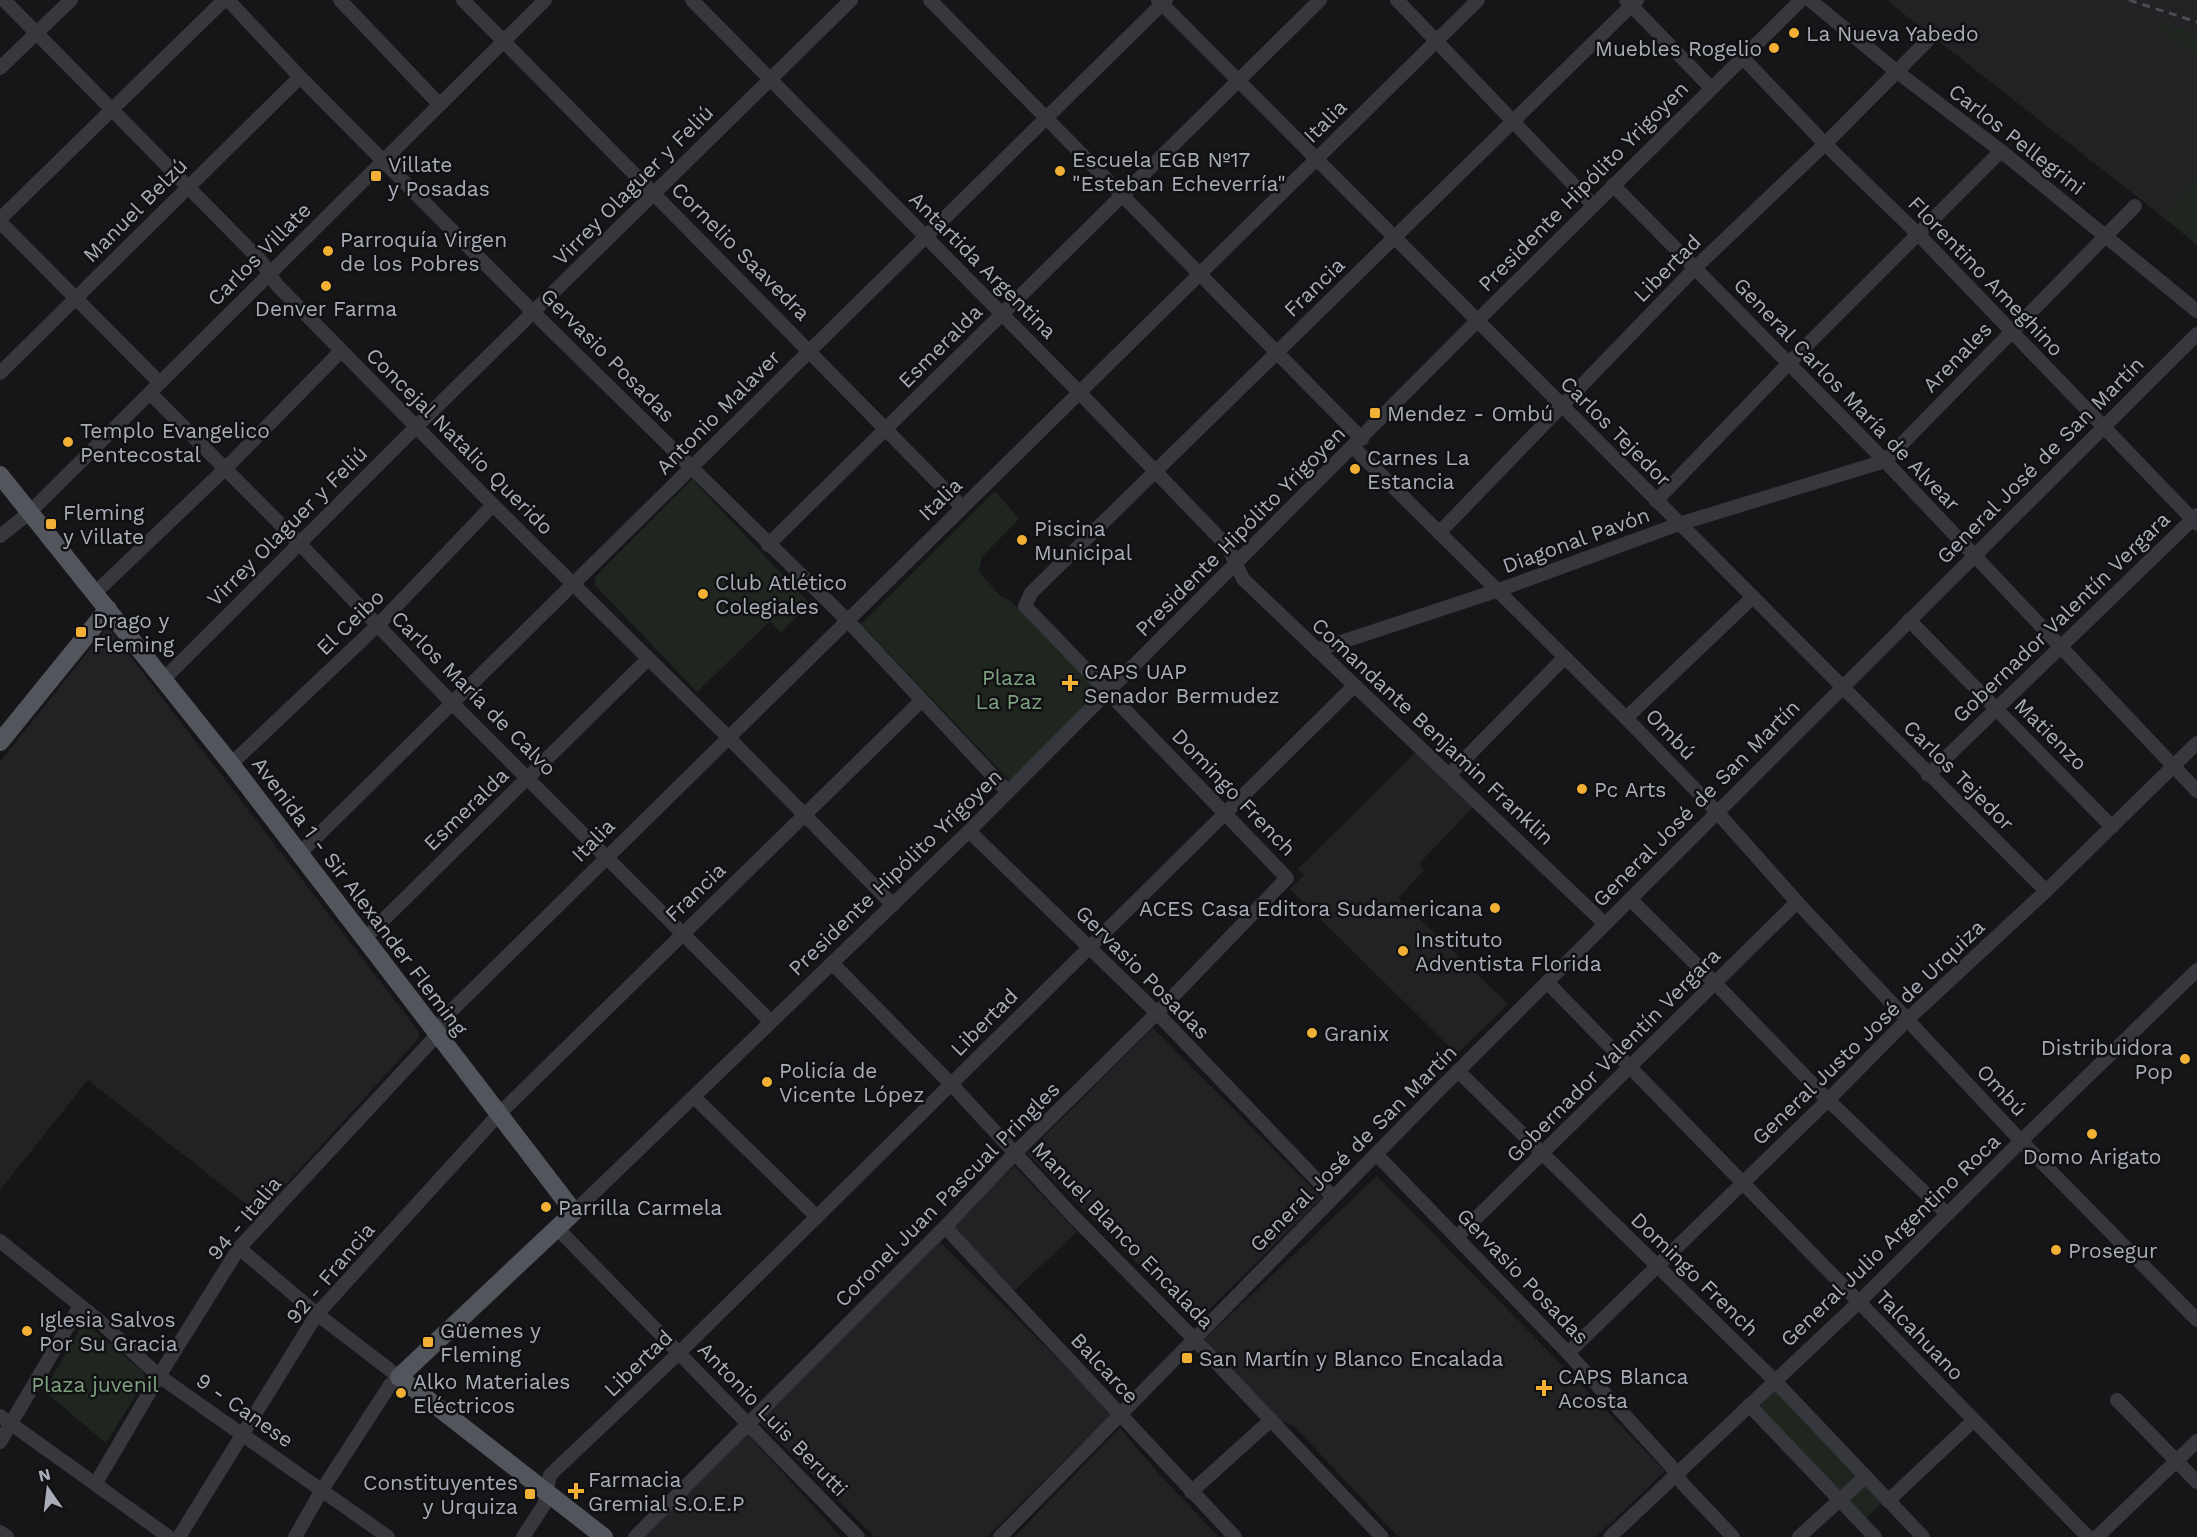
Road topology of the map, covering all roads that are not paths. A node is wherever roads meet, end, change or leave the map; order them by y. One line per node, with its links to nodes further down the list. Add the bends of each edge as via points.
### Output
1 (4, 0): 17 (street, Concejal Natalio Querido)
2 (71, 0): 17 (street)
3 (226, 0): 24 (street, Gervasio Posadas); 29 (street)
4 (340, 0): 28 (street)
5 (463, 0): 20 (street, Cornelio Saavedra)
6 (545, 0): 20 (street, Carlos Villate)
7 (692, 0): 25 (street, Antartida Argentina)
8 (851, 0): 25 (street, Virrey Olaguer y Feliú)
9 (930, 0): 30 (street, Ombú)
10 (1320, 0): 26 (street, Esmeralda)
11 (1396, 0): 19 (street)
12 (1478, 0): 19 (street, Italia)
13 (1801, 0): 21 (street, Presidente Hipólito Yrigoyen)
14 (1810, 0): 23 (street, Carlos Pellegrini)
15 (1162, 1): 26 (street, Carlos Tejedor); 30 (street, Antonio Malaver)
16 (1631, 2): 27 (street); 31 (street, Francia)
17 (37, 33): 22 (street); 29 (street, Concejal Natalio Querido)
18 (1930, 38): 23 (street, Libertad)
19 (1436, 41): 31 (street); 34 (street, Italia)
20 (503, 42): 28 (street, Carlos Villate); 38 (street, Cornelio Saavedra)
21 (1743, 58): 27 (street, Presidente Hipólito Yrigoyen); 32 (street, Florentino Ameghino)
22 (0, 68)
23 (1896, 71): 32 (street, Libertad); 33 (street, Carlos Pellegrini)
24 (300, 77): 35 (street, Gervasio Posadas); 37 (street, Manuel Belzú)
25 (770, 79): 38 (street, Virrey Olaguer y Feliú); 45 (street, Antartida Argentina)
26 (1239, 81): 34 (street, Carlos Tejedor); 39 (street, Esmeralda)
27 (1710, 88): 36 (street, Presidente Hipólito Yrigoyen)
28 (439, 104): 35 (street, Carlos Villate)
29 (113, 108): 37 (street, Concejal Natalio Querido); 42 (street)
30 (1045, 119): 39 (street, Ombú); 45 (street, Antonio Malaver)
31 (1513, 121): 40 (street); 46 (street, Francia)
32 (1825, 144): 43 (street, Florentino Ameghino); 47 (street, Libertad)
33 (2001, 151): 43 (street); 44 (street, Carlos Pellegrini)
34 (1316, 159): 46 (street, Carlos Tejedor); 48 (street, Italia)
35 (383, 160): 49 (street, Carlos Villate); 52 (street, Gervasio Posadas)
36 (1613, 185): 40 (street, Presidente Hipólito Yrigoyen); 47 (street, General Carlos María de Alvear)
37 (189, 187): 49 (street, Concejal Natalio Querido); 50 (street, Manuel Belzú)
38 (655, 194): 52 (street, Virrey Olaguer y Feliú); 58 (street, Cornelio Saavedra)
39 (1122, 196): 48 (street, Ombú); 53 (street, Esmeralda)
40 (1593, 205): 54 (street, Presidente Hipólito Yrigoyen)
41 (2135, 206): 44 (street, Arenales)
42 (0, 221): 50 (street, Carlos María de Calvo)
43 (1919, 235): 55 (street, Florentino Ameghino); 60 (street)
44 (2106, 236): 51 (street, Carlos Pellegrini); 55 (street, Arenales)
45 (926, 237): 53 (street, Antartida Argentina); 58 (street, Antonio Malaver)
46 (1395, 238): 54 (street, Carlos Tejedor); 59 (street, Francia)
47 (1695, 268): 60 (street, General Carlos María de Alvear); 64 (street, Libertad)
48 (1199, 273): 59 (street, Ombú); 63 (street, Italia)
49 (269, 274): 57 (street, Concejal Natalio Querido); 62 (street, Carlos Villate)
50 (75, 299): 61 (street, Manuel Belzú); 62 (street, Carlos María de Calvo)
51 (2197, 311)
52 (534, 313): 65 (street, Virrey Olaguer y Feliú); 71 (street, Gervasio Posadas)
53 (1002, 314): 63 (street, Antartida Argentina); 67 (street, Esmeralda)
54 (1478, 320): 64 (street, Carlos Tejedor); 68 (street, Presidente Hipólito Yrigoyen)
55 (2012, 331): 66 (street, Florentino Ameghino); 69 (street, Arenales)
56 (2197, 334): 66 (street, General José de San Martín)
57 (341, 351): 65 (street, Concejal Natalio Querido); 70 (street)
58 (810, 351): 67 (street, Cornelio Saavedra); 71 (street, Antonio Malaver)
59 (1278, 352): 68 (street, Ombú); 72 (street, Francia)
60 (1789, 363): 69 (street, General Carlos María de Alvear); 74 (street)
61 (0, 373)
62 (155, 388): 70 (street, Carlos María de Calvo); 77 (street, Carlos Villate)
63 (1078, 392): 72 (street, Antartida Argentina); 76 (street, Italia)
64 (1561, 405): 74 (street, Carlos Tejedor); 80 (street, Libertad)
65 (416, 427): 75 (street, Concejal Natalio Querido); 82 (street, Virrey Olaguer y Feliú)
66 (2103, 427): 78 (street, Florentino Ameghino); 84 (street, General José de San Martín)
67 (886, 429): 76 (street, Cornelio Saavedra); 83 (street, Esmeralda)
68 (1357, 443): 80 (street, Ombú); 85 (street, Presidente Hipólito Yrigoyen)
69 (1885, 461): 79 (street, Diagonal Pavón); 84 (street, General Carlos María de Alvear)
70 (226, 468): 82 (street, Carlos María de Calvo); 88 (street)
71 (692, 468): 83 (street, Gervasio Posadas); 86 (street, Antonio Malaver)
72 (1156, 472): 85 (street, Antartida Argentina, via 1228,547); 90 (street, Francia, via 1031,593)
73 (0, 475): 77 (main road, Avenida 1 - Sir Alexander Fleming)
74 (1656, 501): 79 (street, Carlos Tejedor)
75 (493, 505): 86 (street, Concejal Natalio Querido); 94 (street, El Ceibo)
76 (962, 507): 92 (street, Italia)
77 (29, 513): 81 (street, Carlos Villate); 88 (main road, Avenida 1 - Sir Alexander Fleming)
78 (2195, 520): 95 (street, Gobernador Valentín Vergara)
79 (1679, 524): 87 (street, Diagonal Pavón); 89 (street, Carlos Tejedor)
80 (1439, 533): 87 (street, Ombú)
81 (0, 536)
82 (299, 543): 94 (street, Carlos María de Calvo); 99 (street, Virrey Olaguer y Feliú)
83 (768, 545): 92 (street, Gervasio Posadas)
84 (1975, 555): 93 (street, General José de San Martín); 95 (street, General Carlos María de Alvear)
85 (1236, 565): 96 (street, Comandante Benjamin Franklin, via 1243,579); 102 (street, Presidente Hipólito Yrigoyen)
86 (573, 584): 98 (street, Concejal Natalio Querido); 104 (street, Antonio Malaver)
87 (1498, 590): 96 (street, Diagonal Pavón); 97 (street, Ombú)
88 (95, 593): 91 (main road, Avenida 1 - Sir Alexander Fleming)
89 (1753, 597): 101 (street, Carlos Tejedor); 106 (street)
90 (1024, 606): 102 (street, Domingo French)
91 (108, 609): 99 (main road, Avenida 1 - Sir Alexander Fleming); 108 (main road)
92 (847, 620): 103 (street, Gervasio Posadas); 107 (street, Italia)
93 (1909, 620): 101 (street, General José de San Martín); 105 (street, Matienzo)
94 (378, 626): 104 (street, Carlos María de Calvo); 110 (street, El Ceibo)
95 (2062, 646): 105 (street, Gobernador Valentín Vergara); 111 (street, General Carlos María de Alvear)
96 (1317, 650): 100 (street, Comandante Benjamin Franklin)
97 (1565, 657): 106 (street, Ombú); 112 (street)
98 (648, 659): 107 (street, Concejal Natalio Querido); 114 (street, Esmeralda)
99 (164, 679): 110 (main road, Avenida 1 - Sir Alexander Fleming)
100 (1354, 686): 112 (street, Comandante Benjamin Franklin); 117 (street, Libertad)
101 (1842, 687): 113 (street, Carlos Tejedor); 118 (street, General José de San Martín)
102 (1107, 692): 116 (street, Presidente Hipólito Yrigoyen); 117 (street, Domingo French)
103 (921, 701): 116 (street, Gervasio Posadas); 119 (street, Francia)
104 (451, 702): 114 (street, Carlos María de Calvo); 122 (street, Antonio Malaver)
105 (1996, 709): 113 (street, Gobernador Valentín Vergara); 120 (street, Matienzo)
106 (1626, 718): 118 (street, Ombú)
107 (728, 737): 119 (street, Concejal Natalio Querido); 123 (street, Italia)
108 (0, 742)
109 (2197, 742): 111 (street, General Justo José de Urquiza)
110 (231, 764): 122 (main road, Avenida 1 - Sir Alexander Fleming)
111 (2173, 765): 115 (street, General Carlos María de Alvear); 120 (street, General Justo José de Urquiza)
112 (1450, 774): 129 (street, Comandante Benjamin Franklin)
113 (1928, 775): 125 (street, Carlos Tejedor)
114 (528, 778): 123 (street, Carlos María de Calvo); 131 (street, Esmeralda)
115 (2197, 790)
116 (1008, 792): 121 (street, Presidente Hipólito Yrigoyen)
117 (1225, 812): 124 (street, Domingo French); 132 (street, Libertad)
118 (1717, 812): 126 (street, General José de San Martín); 127 (street, Ombú)
119 (804, 815): 128 (street, Concejal Natalio Querido); 130 (street, Francia)
120 (2112, 827): 125 (street, General Justo José de Urquiza)
121 (969, 831): 128 (street, Presidente Hipólito Yrigoyen); 132 (street, Gervasio Posadas)
122 (299, 854): 131 (main road, Avenida 1 - Sir Alexander Fleming)
123 (606, 856): 130 (street, Carlos María de Calvo); 140 (street, Italia, via 445,1017)
124 (1287, 878): 137 (street, Coronel Juan Pascual Pringles)
125 (2046, 891): 138 (street, General Justo José de Urquiza)
126 (1630, 899): 129 (street, General José de San Martín); 136 (street)
127 (1797, 902): 136 (street, Gobernador Valentín Vergara); 138 (street, Ombú)
128 (893, 905): 133 (street, Presidente Hipólito Yrigoyen)
129 (1605, 924): 135 (street, General José de San Martín)
130 (684, 932): 139 (street, Carlos María de Calvo); 146 (street, Francia)
131 (364, 939): 140 (main road, Avenida 1 - Sir Alexander Fleming)
132 (1089, 947): 137 (street, Gervasio Posadas); 143 (street, Libertad)
133 (832, 963): 139 (street, Presidente Hipólito Yrigoyen); 143 (street, Manuel Blanco Encalada)
134 (2197, 970): 147 (street, General Julio Argentino Roca)
135 (1547, 982): 141 (street, Talcahuano); 142 (street, General José de San Martín)
136 (1716, 984): 141 (street, Gobernador Valentín Vergara); 145 (street)
137 (1157, 1013): 148 (street, Coronel Juan Pascual Pringles); 152 (street, Gervasio Posadas)
138 (1908, 1019): 145 (street, General Justo José de Urquiza); 147 (street, Ombú)
139 (770, 1021): 144 (street, Presidente Hipólito Yrigoyen)
140 (438, 1034): 146 (main road, Avenida 1 - Sir Alexander Fleming); 160 (street, 94 - Italia)
141 (1631, 1067): 150 (street, Gobernador Valentín Vergara); 151 (street, Talcahuano)
142 (1458, 1071): 149 (street, General José de San Martín); 150 (street, Domingo French)
143 (951, 1084): 148 (street, Manuel Blanco Encalada); 155 (street, Libertad)
144 (694, 1097): 153 (street, Presidente Hipólito Yrigoyen); 155 (street)
145 (1828, 1101): 151 (street, General Justo José de Urquiza); 154 (street)
146 (499, 1114): 153 (main road, Avenida 1 - Sir Alexander Fleming); 164 (street, 92 - Francia)
147 (2020, 1141): 154 (street, General Julio Argentino Roca); 165 (street, Ombú)
148 (1015, 1153): 156 (street, Coronel Juan Pascual Pringles); 166 (street, Manuel Blanco Encalada)
149 (1376, 1154): 152 (street, General José de San Martín); 158 (street, Gervasio Posadas)
150 (1542, 1154): 158 (street, Gobernador Valentín Vergara); 161 (street, Domingo French)
151 (1743, 1183): 161 (street, General Justo José de Urquiza); 162 (street, Talcahuano)
152 (1333, 1197): 166 (street, General José de San Martín)
153 (574, 1212): 157 (main road)
154 (1947, 1214): 162 (street, General Julio Argentino Roca)
155 (817, 1217): 167 (street, Libertad)
156 (945, 1227): 174 (street, Balcarce); 178 (street, Coronel Juan Pascual Pringles)
157 (557, 1228): 167 (street, Antonio Luis Berutti); 170 (main road)
158 (1457, 1237): 168 (street, Gervasio Posadas)
159 (0, 1241): 163 (street, 9 - Canese)
160 (239, 1248): 164 (street); 169 (street, 94 - Italia)
161 (1657, 1266): 168 (street, General Justo José de Urquiza); 171 (street, Domingo French)
162 (1859, 1302): 171 (street, General Julio Argentino Roca); 177 (street, Talcahuano)
163 (80, 1306): 169 (street, 9 - Canese); 175 (street)
164 (317, 1314): 170 (street); 179 (street, 92 - Francia)
165 (2197, 1320)
166 (1194, 1339): 174 (street, General José de San Martín); 176 (street, Manuel Blanco Encalada)
167 (680, 1352): 178 (street, Antonio Luis Berutti); 188 (street, Libertad, via 550,1475)
168 (1568, 1353): 183 (street, Gervasio Posadas)
169 (159, 1376): 179 (street, 9 - Canese); 186 (street, 94 - Italia)
170 (399, 1377): 187 (street); 188 (main road)
171 (1775, 1381): 173 (street, General Julio Argentino Roca); 184 (street, Domingo French)
172 (2117, 1400): 182 (street)
173 (1749, 1405): 183 (street, General Julio Argentino Roca); 190 (street)
174 (1120, 1416): 189 (street, Balcarce); 202 (street, General José de San Martín)
175 (6, 1420): 181 (street); 186 (street)
176 (1270, 1420): 189 (street); 204 (street, Manuel Blanco Encalada)
177 (1974, 1420): 191 (street); 210 (street, Talcahuano)
178 (748, 1424): 200 (street, Coronel Juan Pascual Pringles); 201 (street, Antonio Luis Berutti)
179 (242, 1434): 187 (street, 9 - Canese); 195 (street, 92 - Francia)
180 (2197, 1441): 182 (street)
181 (0, 1442)
182 (2176, 1461): 185 (street); 211 (street)
183 (1676, 1474): 205 (street, General Julio Argentino Roca); 206 (street, Gervasio Posadas)
184 (1865, 1477): 190 (street); 191 (street, Domingo French)
185 (2197, 1482)
186 (96, 1483): 194 (street)
187 (322, 1490): 196 (street); 197 (street, 9 - Canese)
188 (547, 1491): 198 (street, Libertad, via 544,1505); 199 (main road)
189 (1191, 1492): 203 (street, Balcarce)
190 (1840, 1500): 207 (street); 208 (street)
191 (1888, 1501): 209 (street, Domingo French)
192 (0, 1532): 193 (street)
193 (7, 1537)
194 (169, 1537)
195 (180, 1537)
196 (295, 1537)
197 (388, 1537)
198 (523, 1537)
199 (604, 1537)
200 (635, 1537)
201 (858, 1537)
202 (1000, 1537)
203 (1234, 1537)
204 (1382, 1537)
205 (1610, 1537)
206 (1733, 1537)
207 (1799, 1537)
208 (1875, 1537)
209 (1923, 1537)
210 (2088, 1537)
211 (2097, 1537)

